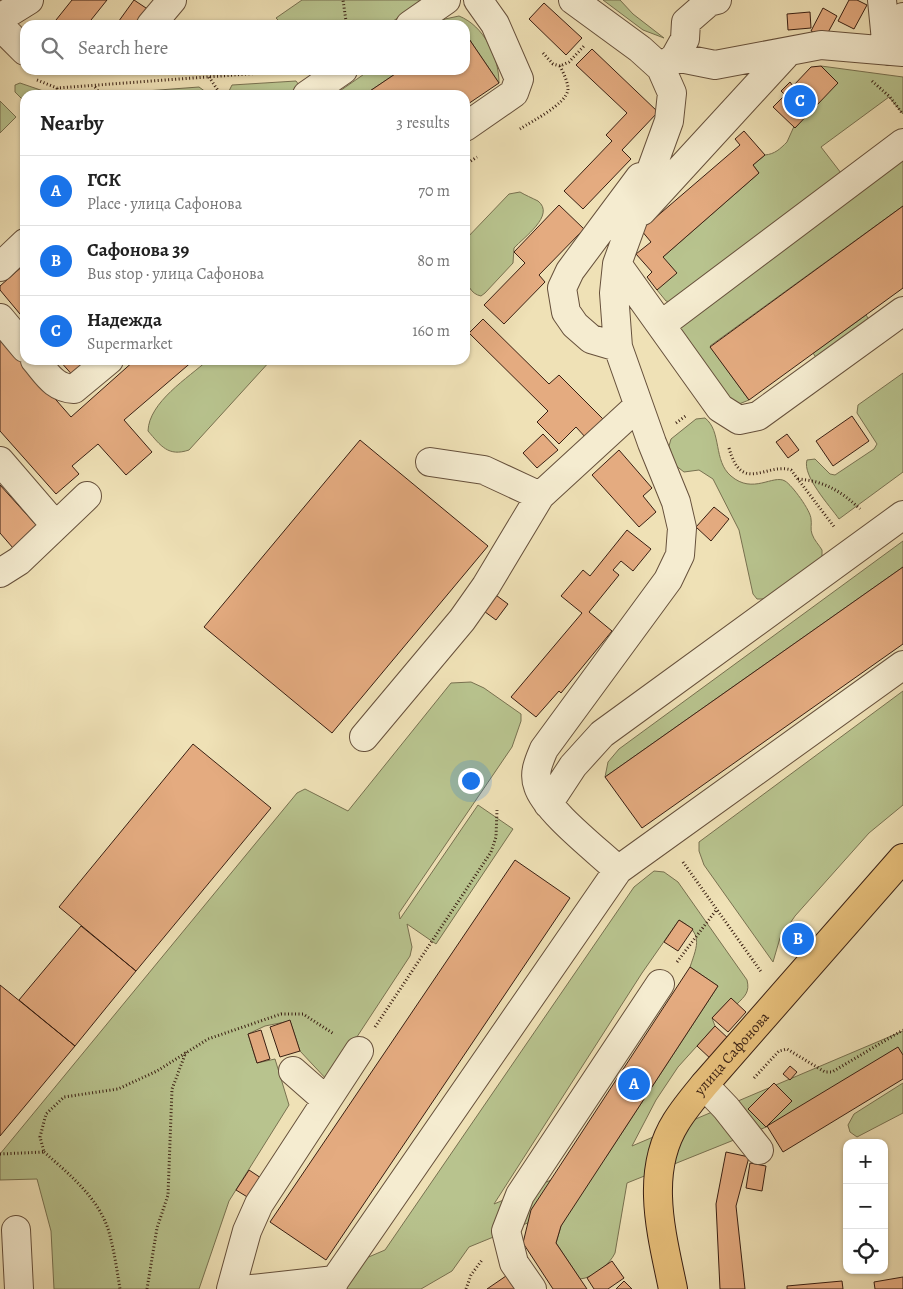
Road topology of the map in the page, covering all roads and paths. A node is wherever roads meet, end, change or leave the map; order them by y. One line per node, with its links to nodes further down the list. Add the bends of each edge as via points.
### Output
1 (28, 0): 10 (street)
2 (172, 0): 11 (street)
3 (343, 0): 12 (path)
4 (446, 0): 13 (street)
5 (478, 0): 17 (street, via 495,24)
6 (573, 0): 14 (street)
7 (882, 0): 18 (street)
8 (711, 1): 20 (street, via 686,22 685,38)
9 (903, 17): 18 (street)
10 (0, 18)
11 (155, 20)
12 (346, 20)
13 (417, 20)
14 (605, 24): 20 (street, via 640,49); 21 (path, via 569,62)
15 (0, 26): 16 (street)
16 (20, 45)
17 (506, 50): 21 (path, via 522,43 528,44); 32 (street, via 519,79 514,93)
18 (895, 51): 19 (street, via 821,45)
19 (788, 52): 20 (street, via 715,65); 35 (street)
20 (668, 63): 34 (street, via 672,93 669,121)
21 (560, 66): 31 (path, via 568,87)
22 (237, 75): 24 (path)
23 (337, 75): 30 (street)
24 (208, 77): 26 (path); 29 (path)
25 (32, 78): 27 (path)
26 (94, 86): 27 (path); 28 (path)
27 (57, 88)
28 (97, 90)
29 (217, 90)
30 (314, 90)
31 (558, 104)
32 (470, 124)
33 (903, 143): 41 (street)
34 (658, 151): 35 (street); 43 (street, via 570,271 562,288 566,312 575,325 591,339)
35 (633, 222): 37 (street)
36 (20, 248): 38 (street)
37 (617, 264): 41 (street); 43 (street, via 614,293)
38 (0, 267)
39 (903, 311): 46 (street, via 758,416 739,420)
40 (0, 318): 42 (street)
41 (661, 325): 46 (street)
42 (20, 342)
43 (618, 348): 47 (street)
44 (39, 365): 45 (street, via 54,383 74,389)
45 (104, 365)
46 (716, 402): 48 (path); 51 (path, via 737,467 758,475 783,467 791,470)
47 (638, 406): 48 (street); 53 (street)
48 (652, 443): 61 (street, via 676,502 682,528 680,555 668,580 544,749 536,767 538,786)
49 (0, 460): 56 (street)
50 (430, 462): 53 (street, via 484,470)
51 (798, 479): 54 (path, via 830,485); 57 (path)
52 (87, 496): 56 (street)
53 (540, 496): 60 (street, via 462,620)
54 (864, 513)
55 (903, 515): 57 (street)
56 (54, 525): 58 (street, via 19,561)
57 (852, 551): 61 (street, via 602,734 573,766)
58 (0, 573)
59 (903, 665): 63 (street)
60 (364, 737)
61 (548, 804): 65 (street)
62 (497, 810): 70 (path, via 492,852)
63 (663, 836): 65 (street); 66 (path)
64 (903, 858): 73 (main road, улица Сафонова)
65 (618, 870): 80 (street)
66 (717, 909): 67 (path); 68 (path)
67 (751, 955)
68 (660, 984): 86 (street, via 520,1195 506,1230 514,1263)
69 (903, 1030): 75 (path, via 832,1072 825,1072 787,1049 780,1051)
70 (359, 1051): 71 (path, via 303,1014 281,1014 208,1039); 74 (street)
71 (186, 1052): 77 (path, via 118,1089 64,1097 46,1114 40,1137); 83 (path, via 172,1089 168,1195 157,1228)
72 (293, 1071): 74 (street)
73 (704, 1085): 75 (street); 87 (main road, улица Сафонова, via 675,1123 662,1156 657,1197)
74 (326, 1100): 84 (street, via 259,1204 247,1231)
75 (726, 1108): 76 (street)
76 (759, 1150)
77 (44, 1152): 78 (path); 82 (path, via 73,1177 97,1205 109,1231)
78 (0, 1154)
79 (16, 1230): 81 (street)
80 (333, 1284): 85 (street)
81 (19, 1289)
82 (120, 1289)
83 (147, 1289)
84 (231, 1289)
85 (252, 1289)
86 (532, 1289)
87 (673, 1289)

